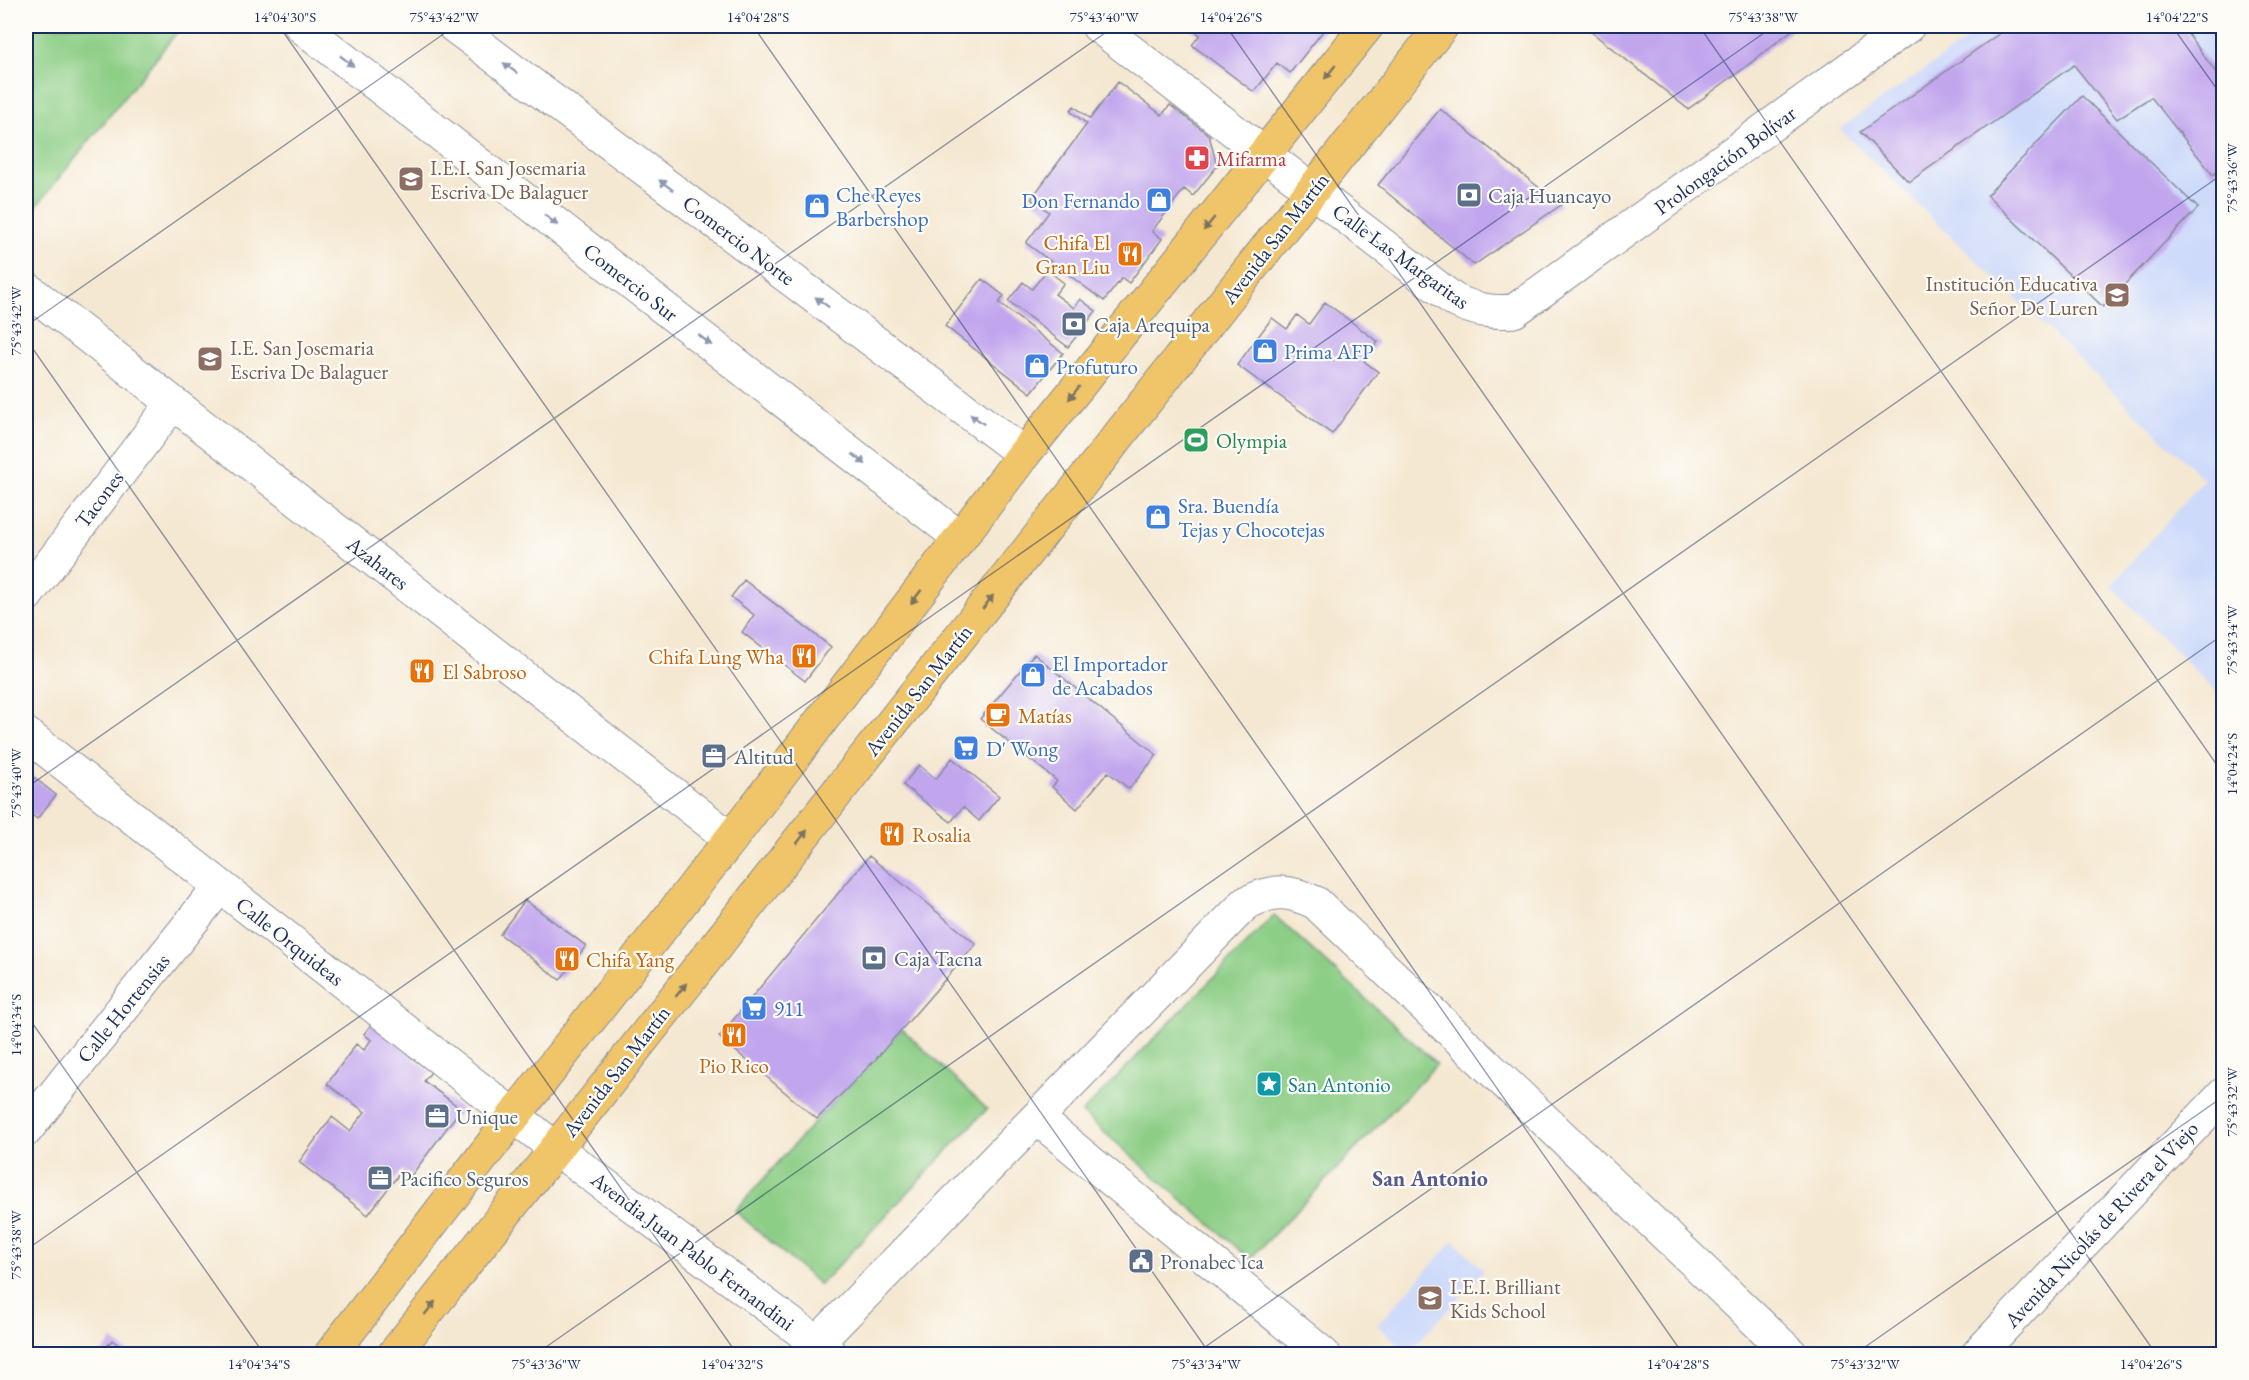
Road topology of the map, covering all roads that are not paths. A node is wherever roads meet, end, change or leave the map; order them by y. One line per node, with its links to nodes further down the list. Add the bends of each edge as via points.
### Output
1 (301, 26): 13 (street, Comercio Sur, one-way to 13)
2 (454, 26): 12 (street, Comercio Norte, one-way to 2)
3 (1098, 26): 7 (street, Calle Las Margaritas)
4 (1366, 26): 7 (main road, one-way to 7)
5 (1442, 26): 8 (main road, Avenida San Martín)
6 (1908, 26): 10 (street, Prolongación Bolívar)
7 (1266, 154): 8 (street, Calle Las Margaritas); 12 (main road, one-way to 12)
8 (1312, 190): 10 (street, Calle Las Margaritas, via 1455,300 1474,309 1514,311); 22 (main road, Avenida San Martín, one-way to 8)
9 (26, 288): 11 (street, Azahares)
10 (1541, 292)
11 (173, 403): 14 (street, Tacones); 16 (street, Azahares)
12 (1024, 454): 13 (main road)
13 (960, 538): 16 (main road, one-way to 16)
14 (26, 596)
15 (26, 734): 17 (street, Calle Orquideas)
16 (731, 839): 19 (main road)
17 (220, 886): 19 (street, Calle Orquideas); 21 (street, Calle Hortensias)
18 (2223, 1094): 24 (street, Avenida Nicolás de Rivera el Viejo)
19 (514, 1116): 22 (street, Calle Orquideas); 25 (main road)
20 (1037, 1118): 23 (street); 27 (street); 28 (street, via 1246,903 1276,892 1300,895 1316,903)
21 (26, 1130)
22 (555, 1148): 23 (street, Avendia Juan Pablo Fernandini); 26 (main road, Avenida San Martín, one-way to 22)
23 (823, 1349)
24 (1994, 1349)
25 (331, 1354)
26 (394, 1354)
27 (1323, 1354)
28 (1791, 1354)

